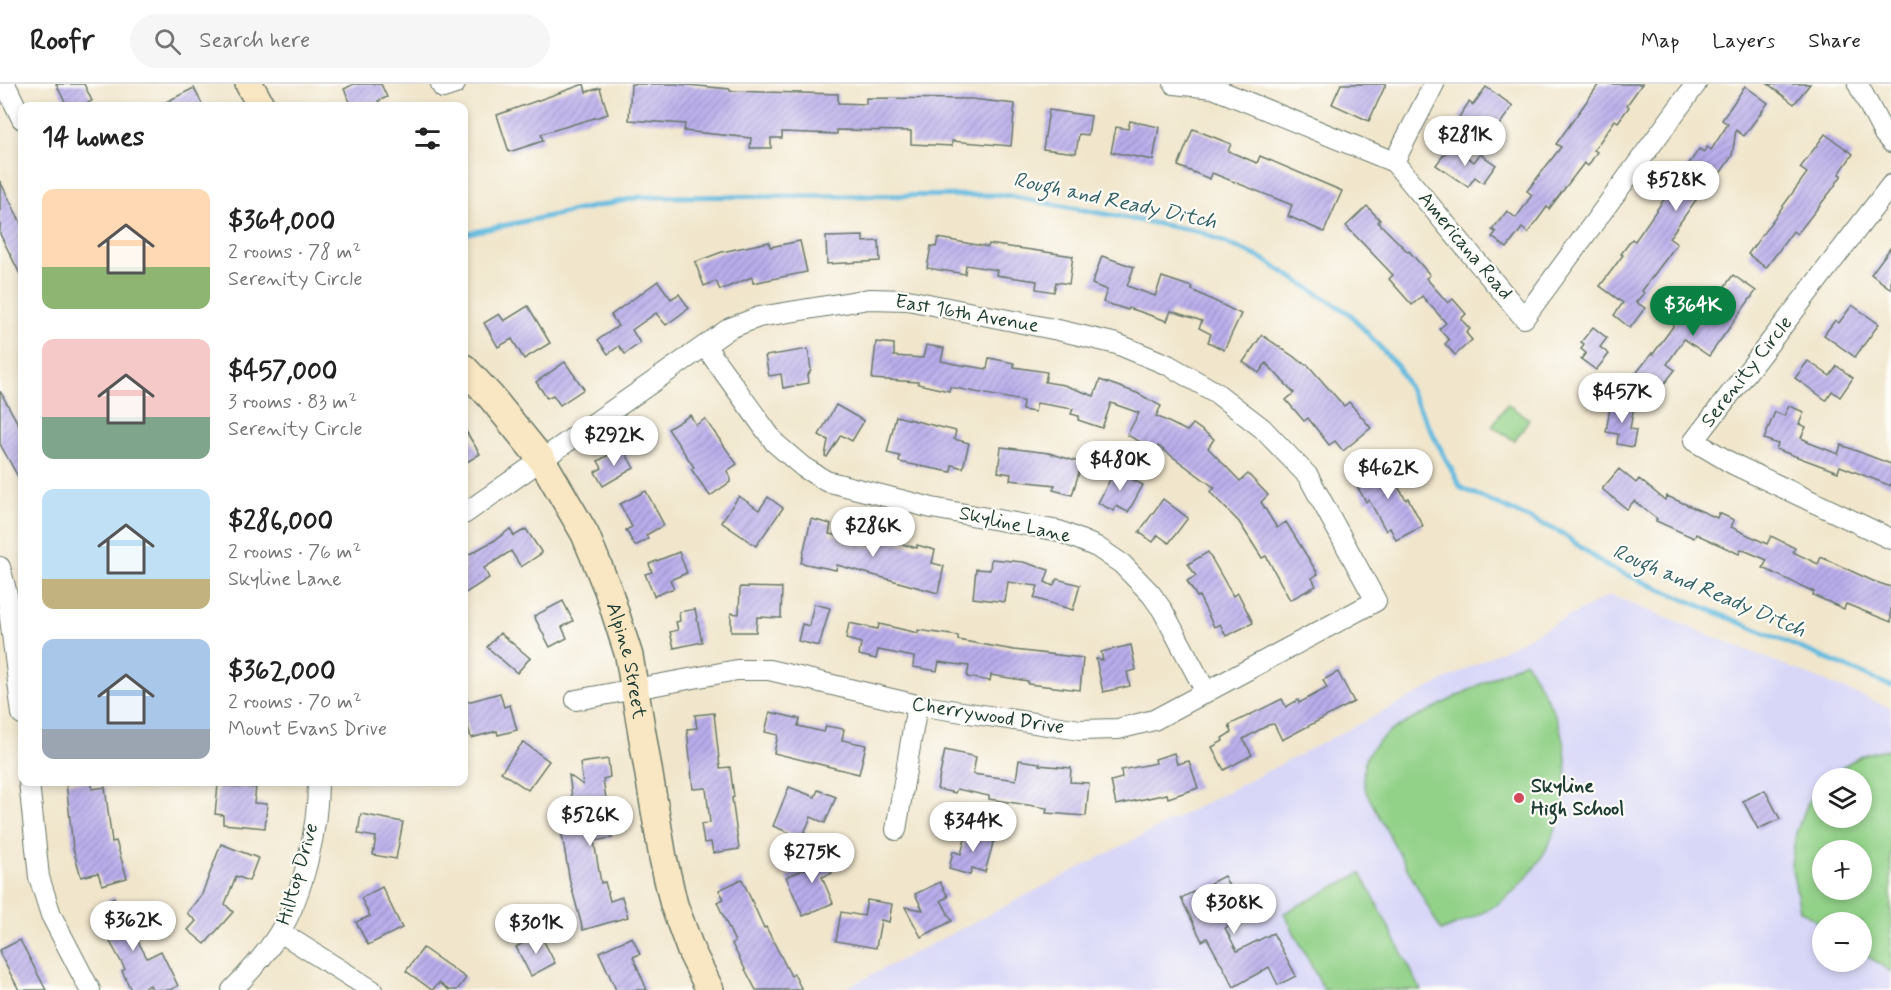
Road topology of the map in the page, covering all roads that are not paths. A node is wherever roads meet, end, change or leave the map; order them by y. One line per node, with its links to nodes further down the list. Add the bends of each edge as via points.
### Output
1 (4, 84): 11 (street)
2 (249, 84): 10 (street)
3 (441, 84): 4 (street, via 443,88)
4 (455, 84)
5 (1174, 84): 9 (street, Americana Road)
6 (1434, 84): 13 (street)
7 (1696, 84): 13 (street, Americana Road, via 1524,318)
8 (1858, 84): 12 (street)
9 (1214, 86): 13 (street, Americana Road)
10 (259, 102)
11 (18, 111)
12 (1891, 142)
13 (1394, 162)
14 (1891, 185): 19 (street, Serenity Circle, via 1694,441 1743,469)
15 (705, 346): 17 (street, East 16th Avenue); 21 (street, East 16th Avenue, via 730,328 759,317 869,299 908,300 1117,344 1168,365 1215,392 1262,428 1308,476); 24 (street, Skyline Lane, via 775,443 826,481 933,508 1059,531 1097,547 1122,564 1163,611)
16 (468, 372): 17 (street, Alpine Street)
17 (542, 460): 18 (street, East 16th Avenue); 23 (street, Alpine Street, via 585,534 608,590)
18 (468, 511)
19 (1891, 539)
20 (0, 567): 22 (street)
21 (1376, 601): 24 (street, Cherrywood Drive)
22 (18, 682)
23 (636, 689): 25 (street, Cherrywood Drive); 26 (street, Cherrywood Drive, via 737,670 769,670); 34 (street, Alpine Street, via 674,905)
24 (1206, 692): 26 (street, Cherrywood Drive, via 1154,720 1108,729 1080,730)
25 (576, 700)
26 (917, 705): 29 (street)
27 (29, 786): 31 (street, via 39,877 51,915)
28 (318, 786): 30 (street, Hilltop Drive, via 312,840 297,893)
29 (896, 830)
30 (280, 932): 32 (street); 33 (street, Hilltop Drive)
31 (90, 990)
32 (232, 990)
33 (372, 990)
34 (710, 990)

